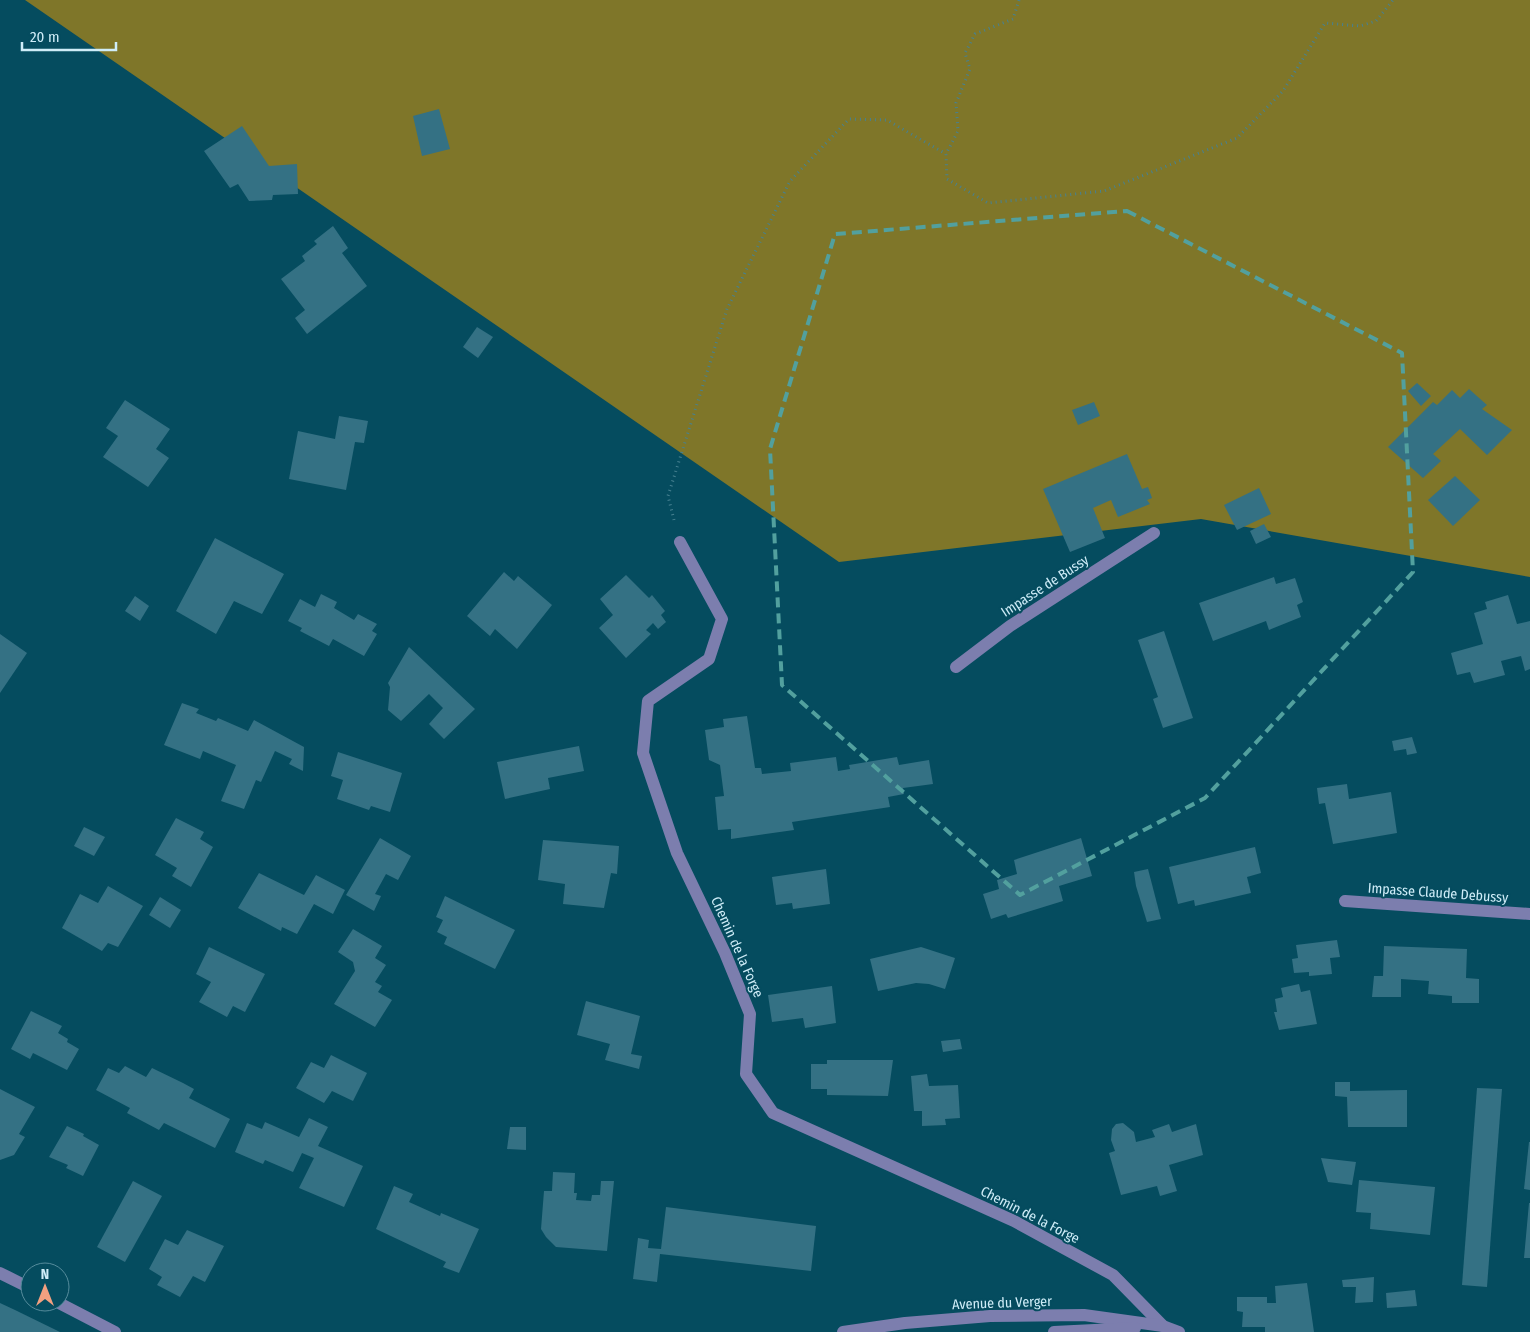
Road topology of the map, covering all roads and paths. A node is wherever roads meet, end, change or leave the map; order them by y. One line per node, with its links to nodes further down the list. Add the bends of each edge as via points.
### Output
1 (1019, 0): 3 (path, via 1013,19 975,34 965,53 970,69 956,103 958,131)
2 (1393, 0): 3 (path, via 1376,21 1360,26 1324,23 1283,91 1237,138 1104,192 988,203 947,179)
3 (946, 154): 5 (path, via 887,120 849,119 790,181 727,309 668,496)
4 (1154, 533): 6 (street, Impasse de Bussy, via 1010,626)
5 (680, 542): 12 (street, Chemin de la Forge, via 722,619 709,659 648,701 643,753 678,853 750,1014 746,1074 773,1113 1014,1221 1113,1275)
6 (956, 668)
7 (1345, 901): 8 (street, Impasse Claude Debussy)
8 (1530, 914)
9 (0, 1273): 10 (street)
10 (20, 1283)
11 (70, 1309): 13 (street)
12 (1163, 1326): 14 (street, Avenue du Verger, via 1084,1315 990,1316); 15 (street, Avenue du Verger); 16 (street, Avenue du Verger)
13 (115, 1332)
14 (843, 1332)
15 (1054, 1332)
16 (1179, 1332)

